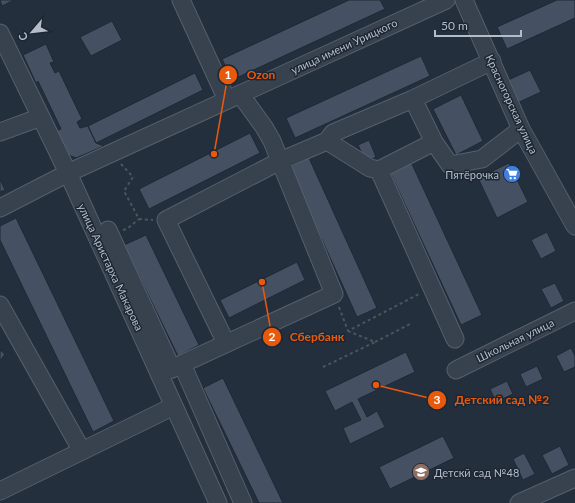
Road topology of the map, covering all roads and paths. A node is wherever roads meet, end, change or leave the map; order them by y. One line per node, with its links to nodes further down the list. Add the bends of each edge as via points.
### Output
1 (181, 0): 7 (street)
2 (446, 0): 7 (street, улица имени Урицкого)
3 (464, 0): 6 (street, Красногорская улица)
4 (0, 33): 5 (street, улица Аристарха Макарова)
5 (4, 52): 9 (street, улица Аристарха Макарова)
6 (492, 61): 8 (street); 10 (street, Красногорская улица)
7 (234, 97): 14 (street, улица имени Урицкого); 15 (street, via 264,127)
8 (413, 99): 12 (street, via 333,133); 13 (street)
9 (41, 116): 11 (street); 17 (street, улица Аристарха Макарова)
10 (521, 129): 13 (street, via 482,159 450,165); 21 (street, Красногорская улица)
11 (0, 132)
12 (327, 141): 15 (street); 16 (street, via 370,168)
13 (434, 142): 16 (street)
14 (111, 153): 17 (street, улица имени Урицкого); 19 (path, via 133,177 124,191)
15 (280, 162): 20 (street); 24 (street)
16 (379, 170): 23 (street)
17 (68, 173): 18 (street, улица имени Урицкого); 33 (street, улица Аристарха Макарова)
18 (0, 208)
19 (140, 219): 20 (path); 22 (path, via 127,229)
20 (166, 220): 31 (street)
21 (574, 220)
22 (108, 230): 33 (street)
23 (433, 287): 28 (path); 29 (street)
24 (334, 294): 28 (path); 31 (street)
25 (0, 304): 36 (street)
26 (575, 311): 34 (street, Школьная улица)
27 (412, 323): 30 (path)
28 (348, 331): 30 (path)
29 (455, 339)
30 (374, 342): 32 (path)
31 (226, 343): 33 (street)
32 (323, 367)
33 (171, 369): 35 (street, улица Аристарха Макарова); 40 (street)
34 (456, 370)
35 (174, 406): 36 (street); 39 (street, улица Аристарха Макарова)
36 (82, 451): 38 (street)
37 (575, 478): 41 (street)
38 (0, 491)
39 (218, 503)
40 (243, 503)
41 (519, 503)

